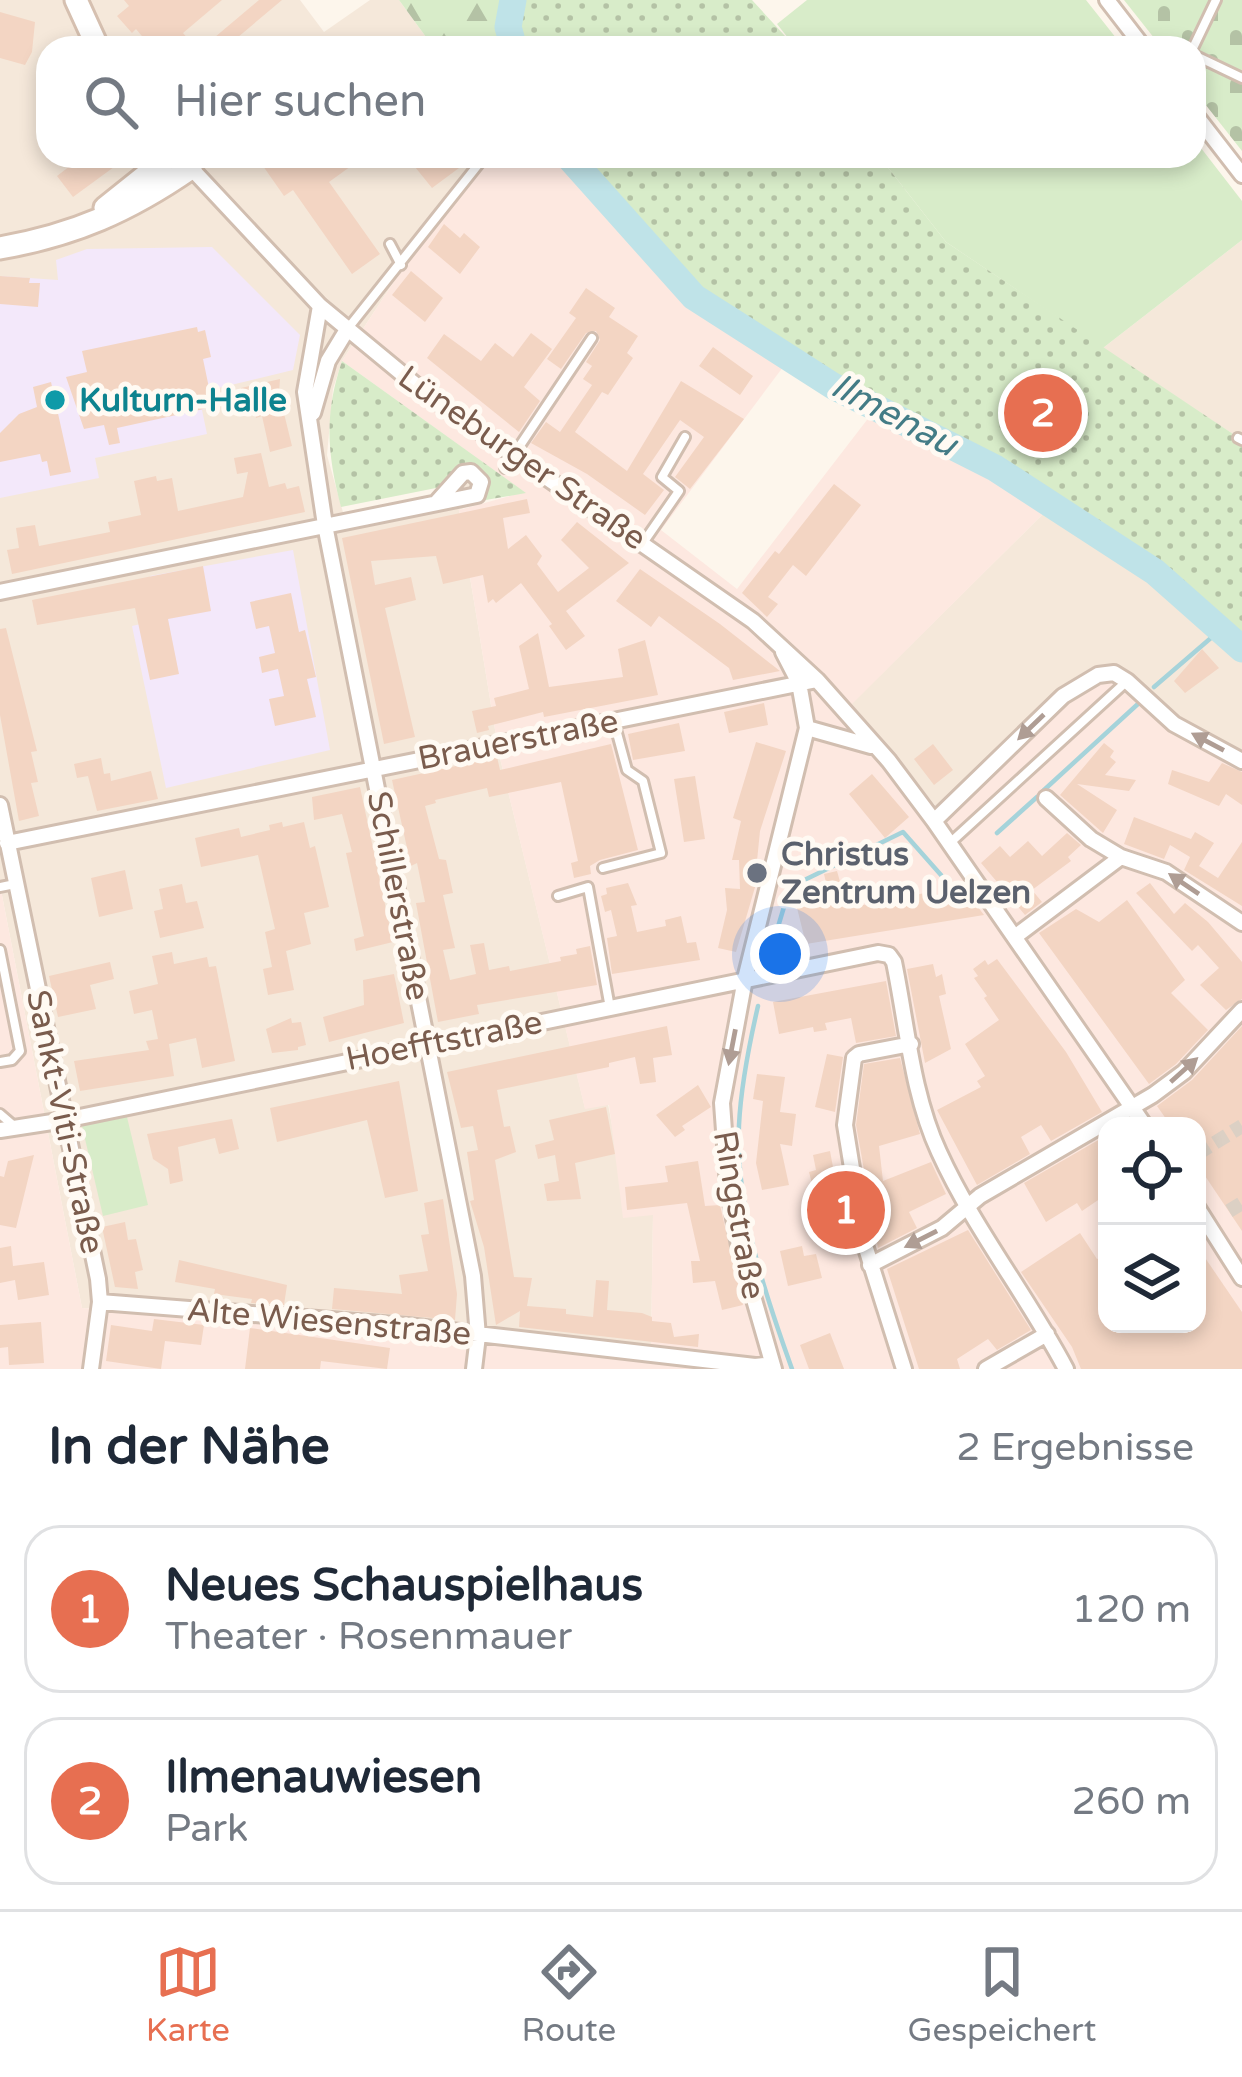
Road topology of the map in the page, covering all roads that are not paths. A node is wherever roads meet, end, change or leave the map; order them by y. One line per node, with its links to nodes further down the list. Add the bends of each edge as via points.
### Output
1 (76, 0): 4 (main road)
2 (1107, 0): 5 (street)
3 (1216, 0): 6 (lane)
4 (92, 36)
5 (1135, 36)
6 (1200, 36)
7 (1206, 58): 8 (lane)
8 (1242, 77)
9 (1206, 128): 14 (street)
10 (156, 168): 15 (main road)
11 (178, 168): 15 (main road, via 130,208)
12 (191, 168): 19 (street, Lüneburger Straße)
13 (476, 168): 18 (lane)
14 (1242, 175)
15 (53, 236): 17 (main road)
16 (390, 244): 18 (lane)
17 (0, 248)
18 (401, 265): 20 (lane)
19 (320, 306): 20 (street, Lüneburger Straße); 22 (street, Schillerstraße, via 305,375)
20 (348, 328): 22 (street, Schillerstraße, via 322,375); 24 (street, Lüneburger Straße)
21 (592, 338): 24 (lane)
22 (311, 424): 27 (street, Schillerstraße)
23 (685, 437): 28 (lane, via 662,476 679,491)
24 (514, 455): 25 (lane); 28 (street, Lüneburger Straße)
25 (505, 468)
26 (437, 502): 27 (street)
27 (325, 525): 29 (street); 38 (street, Schillerstraße)
28 (643, 543): 30 (street, Lüneburger Straße)
29 (0, 592)
30 (778, 642): 31 (street, Lüneburger Straße); 33 (street, Ringstraße)
31 (817, 680): 33 (street, Brauerstraße); 36 (street, Lüneburger Straße)
32 (1127, 681): 37 (street, one-way to 32, via 1174,724); 41 (street, one-way to 41, via 1114,674 1082,682); 43 (lane)
33 (799, 683): 34 (street, Brauerstraße); 35 (street, Ringstraße)
34 (614, 721): 38 (street, Brauerstraße); 45 (lane, via 627,770 643,781 661,853)
35 (807, 728): 36 (street); 51 (street, Ringstraße)
36 (874, 747): 41 (street, Lüneburger Straße)
37 (1242, 760)
38 (373, 770): 42 (street, Brauerstraße); 54 (street, Schillerstraße)
39 (1046, 798): 44 (street)
40 (0, 805): 42 (street, Sankt-Viti-Straße)
41 (934, 821): 43 (street, Lüneburger Straße)
42 (7, 843): 46 (street, Sankt-Viti-Straße)
43 (950, 843): 49 (street, Lüneburger Straße)
44 (1121, 857): 48 (street, one-way to 44, via 1166,872); 49 (street)
45 (603, 868)
46 (8, 885): 60 (street, Sankt-Viti-Straße)
47 (558, 896): 52 (lane, via 588,887)
48 (1242, 923)
49 (1016, 936): 57 (street, Lüneburger Straße)
50 (0, 950): 56 (lane, via 20,1051)
51 (745, 979): 52 (street, Hoefftstraße); 55 (street, Hoefftstraße, via 889,956); 69 (street, Ringstraße, one-way to 69, via 722,1103 723,1148 740,1251)
52 (610, 1008): 54 (street, Hoefftstraße)
53 (1242, 1010): 57 (street, one-way to 53, via 1184,1072)
54 (427, 1043): 60 (street, Hoefftstraße); 68 (street, Schillerstraße)
55 (910, 1044): 62 (street, via 921,1105); 64 (street, via 854,1058 845,1125)
56 (0, 1062)
57 (1132, 1107): 59 (street, Lüneburger Straße); 62 (street)
58 (0, 1114): 61 (lane)
59 (1138, 1117)
60 (64, 1120): 61 (street, Hoefftstraße); 66 (street, Sankt-Viti-Straße)
61 (7, 1128)
62 (966, 1205): 64 (street, one-way to 64, via 960,1217); 67 (street)
63 (1206, 1221): 65 (street)
64 (870, 1265): 72 (street)
65 (1242, 1278)
66 (100, 1302): 68 (street, Alte Wiesenstraße); 70 (street, Sankt-Viti-Straße)
67 (1047, 1334): 73 (street); 74 (street)
68 (478, 1336): 69 (street, Alte Wiesenstraße); 71 (street, Schillerstraße)
69 (773, 1366)
70 (91, 1369)
71 (474, 1369)
72 (904, 1369)
73 (986, 1369)
74 (1066, 1369)

